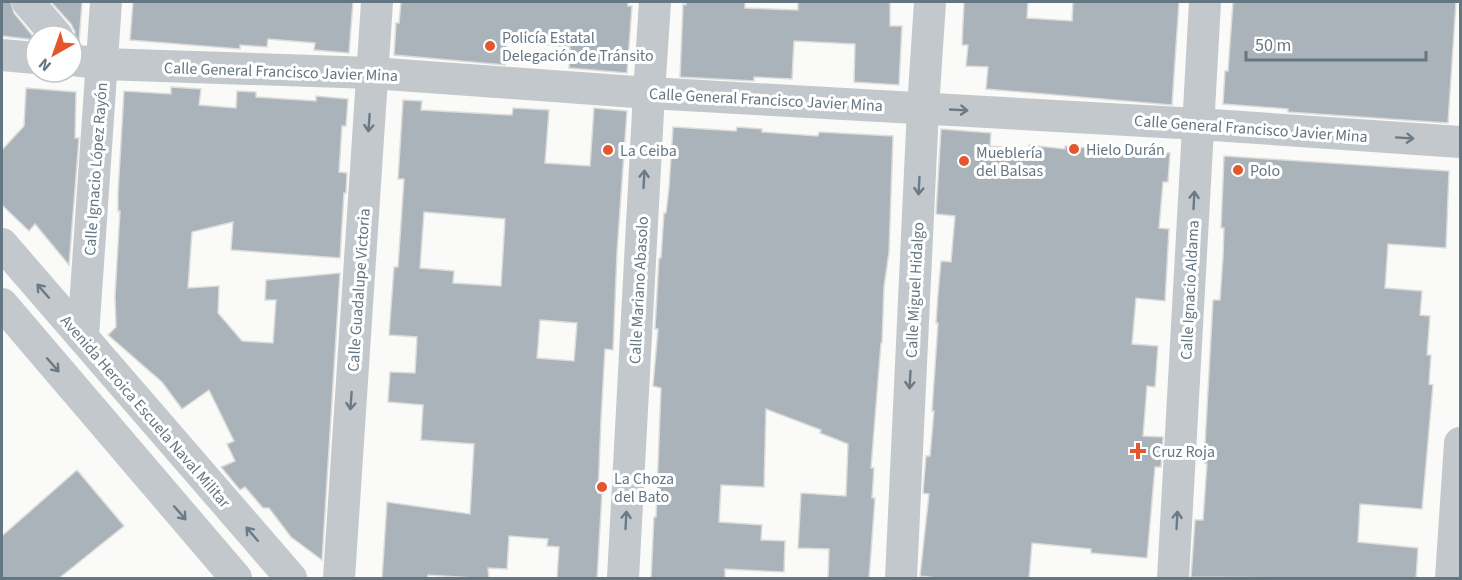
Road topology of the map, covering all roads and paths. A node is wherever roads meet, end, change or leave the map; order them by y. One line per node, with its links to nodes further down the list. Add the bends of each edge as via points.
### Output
1 (28, 2): 7 (street)
2 (106, 2): 8 (street, Calle Ignacio López Rayón)
3 (377, 2): 12 (street, Calle Guadalupe Victoria)
4 (656, 2): 14 (street, Calle Mariano Abasolo)
5 (930, 2): 15 (street, Calle Miguel Hidalgo)
6 (1205, 2): 16 (street, Calle Ignacio Aldama)
7 (47, 24)
8 (84, 53)
9 (2, 55): 10 (street)
10 (24, 57)
11 (84, 60): 12 (street, Calle General Francisco Javier Mina)
12 (372, 73): 14 (street, Calle General Francisco Javier Mina); 24 (street, Calle Guadalupe Victoria, one-way to 24)
13 (81, 84): 20 (street, Calle Ignacio López Rayón)
14 (649, 93): 15 (street, Calle General Francisco Javier Mina); 25 (street, Calle Mariano Abasolo, one-way to 14)
15 (923, 108): 16 (street, Calle General Francisco Javier Mina, one-way to 16); 26 (street, Calle Miguel Hidalgo, one-way to 26)
16 (1198, 124): 17 (street, Calle General Francisco Javier Mina, one-way to 17); 27 (street, Calle Ignacio Aldama, one-way to 16)
17 (1461, 142)
18 (2, 244): 20 (street, Avenida Heroica Escuela Naval Militar, one-way to 18)
19 (2, 304): 22 (street, one-way to 22)
20 (83, 336): 23 (street, Avenida Heroica Escuela Naval Militar, one-way to 20)
21 (1461, 443): 28 (street)
22 (236, 579)
23 (291, 579)
24 (339, 579)
25 (623, 579)
26 (901, 579)
27 (1173, 579)
28 (1451, 579)

